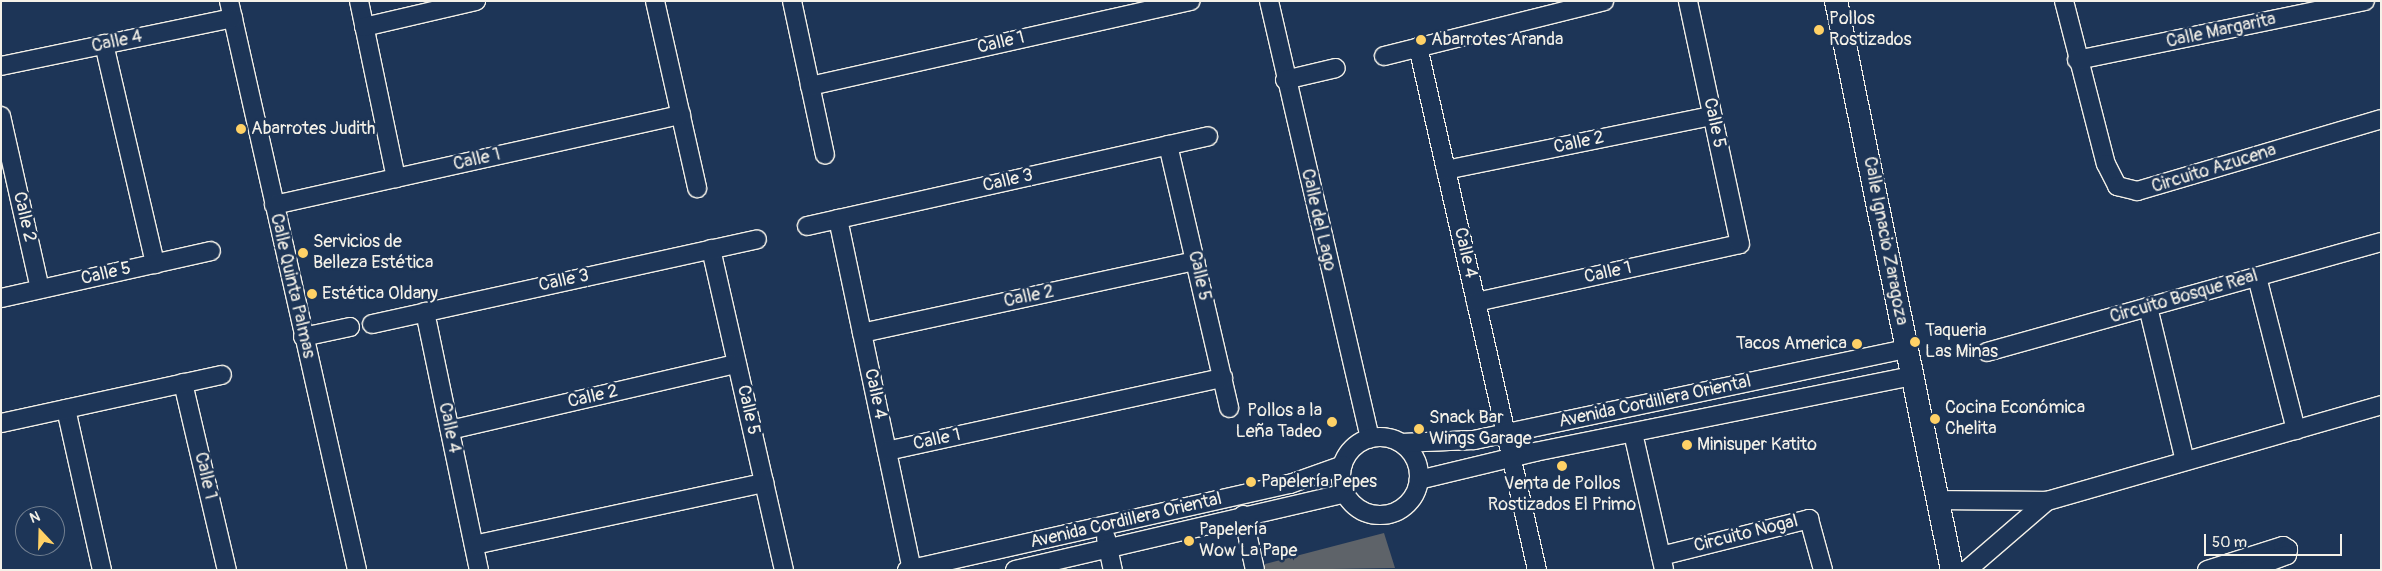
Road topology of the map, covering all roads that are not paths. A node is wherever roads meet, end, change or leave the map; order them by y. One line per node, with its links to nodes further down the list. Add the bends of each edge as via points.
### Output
1 (359, 1): 14 (street)
2 (476, 1): 14 (street)
3 (655, 1): 23 (street)
4 (792, 1): 22 (street)
5 (1191, 1): 12 (street, Calle 1)
6 (1269, 1): 21 (street, Calle del Lago)
7 (1604, 1): 16 (street)
8 (1688, 1): 25 (street, Calle 5)
9 (1836, 1): 53 (main road, Calle Ignacio Zaragoza)
10 (2064, 1): 18 (street, Circuito Azucena)
11 (2365, 1): 18 (street, Calle Margarita)
12 (1136, 7): 22 (street, Calle 1)
13 (231, 10): 15 (street, Calle 4); 33 (street, Calle Quinta Palmas)
14 (364, 27): 31 (street)
15 (104, 44): 19 (street, Calle 4); 42 (street)
16 (1418, 47): 17 (street); 30 (street, Calle 4)
17 (1384, 56)
18 (2077, 60): 26 (street, Circuito Azucena, via 2106,164 2117,186 2137,191)
19 (1, 66)
20 (1336, 68): 21 (street)
21 (1285, 80): 70 (street, Calle del Lago)
22 (810, 86): 29 (street)
23 (681, 115): 31 (street, Calle 1); 32 (street)
24 (1, 116): 44 (street, Calle 2)
25 (1712, 116): 30 (street, Calle 2); 38 (street, Calle 5)
26 (2381, 119)
27 (1208, 136): 28 (street, Calle 3)
28 (1168, 145): 34 (street, Calle 3); 41 (street, Calle 5)
29 (825, 155)
30 (1446, 170): 46 (street, Calle 4)
31 (396, 178): 33 (street, Calle 1)
32 (697, 188)
33 (274, 205): 52 (street, Calle Quinta Palmas)
34 (838, 219): 35 (street, Calle 3); 51 (street, Calle 4)
35 (807, 226)
36 (757, 239): 39 (street, Calle 3)
37 (2381, 242): 43 (street, Circuito Bosque Real)
38 (1740, 244): 46 (street, Calle 1)
39 (711, 249): 48 (street, Calle 3); 55 (street, Calle 5)
40 (211, 251): 42 (street, Calle 5)
41 (1195, 261): 51 (street, Calle 2); 59 (street, Calle 5)
42 (155, 264): 44 (street, Calle 5)
43 (2257, 277): 47 (street, Circuito Bosque Real); 67 (street)
44 (40, 289): 45 (street, Calle 5)
45 (1, 298)
46 (1476, 302): 68 (street, Calle 4)
47 (2148, 307): 54 (street, Circuito Bosque Real); 74 (street)
48 (425, 312): 49 (street, Calle 3); 66 (street, Calle 4)
49 (372, 324)
50 (350, 327): 52 (street)
51 (862, 333): 72 (street, Calle 4)
52 (303, 337): 89 (street, Calle Quinta Palmas)
53 (1907, 349): 57 (street, Avenida Cordillera Oriental); 58 (main road, Calle Ignacio Zaragoza)
54 (1987, 352)
55 (737, 364): 66 (street, Calle 2); 77 (street, Calle 5)
56 (222, 375): 60 (street)
57 (1774, 376): 61 (street); 68 (street, Avenida Cordillera Oriental)
58 (1912, 376): 61 (street, Avenida Cordillera Oriental); 79 (main road, Calle Ignacio Zaragoza)
59 (1222, 378): 64 (street, Calle 5); 72 (street, Calle 1)
60 (183, 383): 63 (street); 88 (street, Calle 1)
61 (1778, 405): 69 (street, Avenida Cordillera Oriental)
62 (2381, 405): 67 (street)
63 (66, 408): 65 (street); 87 (street)
64 (1229, 408)
65 (1, 423)
66 (450, 430): 83 (street, Calle 4)
67 (2296, 430): 74 (street)
68 (1506, 433): 71 (street, Avenida Cordillera Oriental, via 1474,440); 73 (street, Calle 4)
69 (1633, 433): 73 (street, Avenida Cordillera Oriental); 85 (street, Circuito Nogal)
70 (1370, 438): 71 (street, via 1388,438); 75 (street, via 1349,452)
71 (1401, 443): 76 (street, via 1412,453 1418,466)
72 (887, 451): 86 (street, Calle 4)
73 (1512, 458): 76 (street, Avenida Cordillera Oriental); 95 (street, Calle 4)
74 (2185, 461): 80 (street)
75 (1343, 465): 78 (street, via 1341,479); 82 (street, Avenida Cordillera Oriental, via 1290,484)
76 (1419, 480): 78 (street, via 1415,494 1406,506 1394,513 1379,515 1365,512)
77 (764, 483): 83 (street); 91 (street, Calle 5)
78 (1345, 493): 81 (street, Avenida Cordillera Oriental)
79 (1938, 500): 80 (street); 97 (main road, Calle Ignacio Zaragoza)
80 (2047, 501): 98 (street)
81 (1243, 515): 84 (street, Avenida Cordillera Oriental); 94 (street)
82 (1103, 528): 84 (street); 86 (street, Avenida Cordillera Oriental)
83 (474, 545): 90 (street, Calle 4)
84 (1108, 549): 92 (street, Avenida Cordillera Oriental); 93 (street)
85 (1662, 563): 96 (street, Circuito Nogal, via 1809,519)
86 (910, 569)
87 (102, 570)
88 (227, 570)
89 (357, 570)
90 (479, 570)
91 (784, 570)
92 (1015, 570)
93 (1113, 570)
94 (1254, 570)
95 (1538, 570)
96 (1823, 570)
97 (1952, 570)
98 (1967, 570)
99 (2207, 570): 100 (street, via 2283,546 2288,549 2287,555)
100 (2247, 570)

